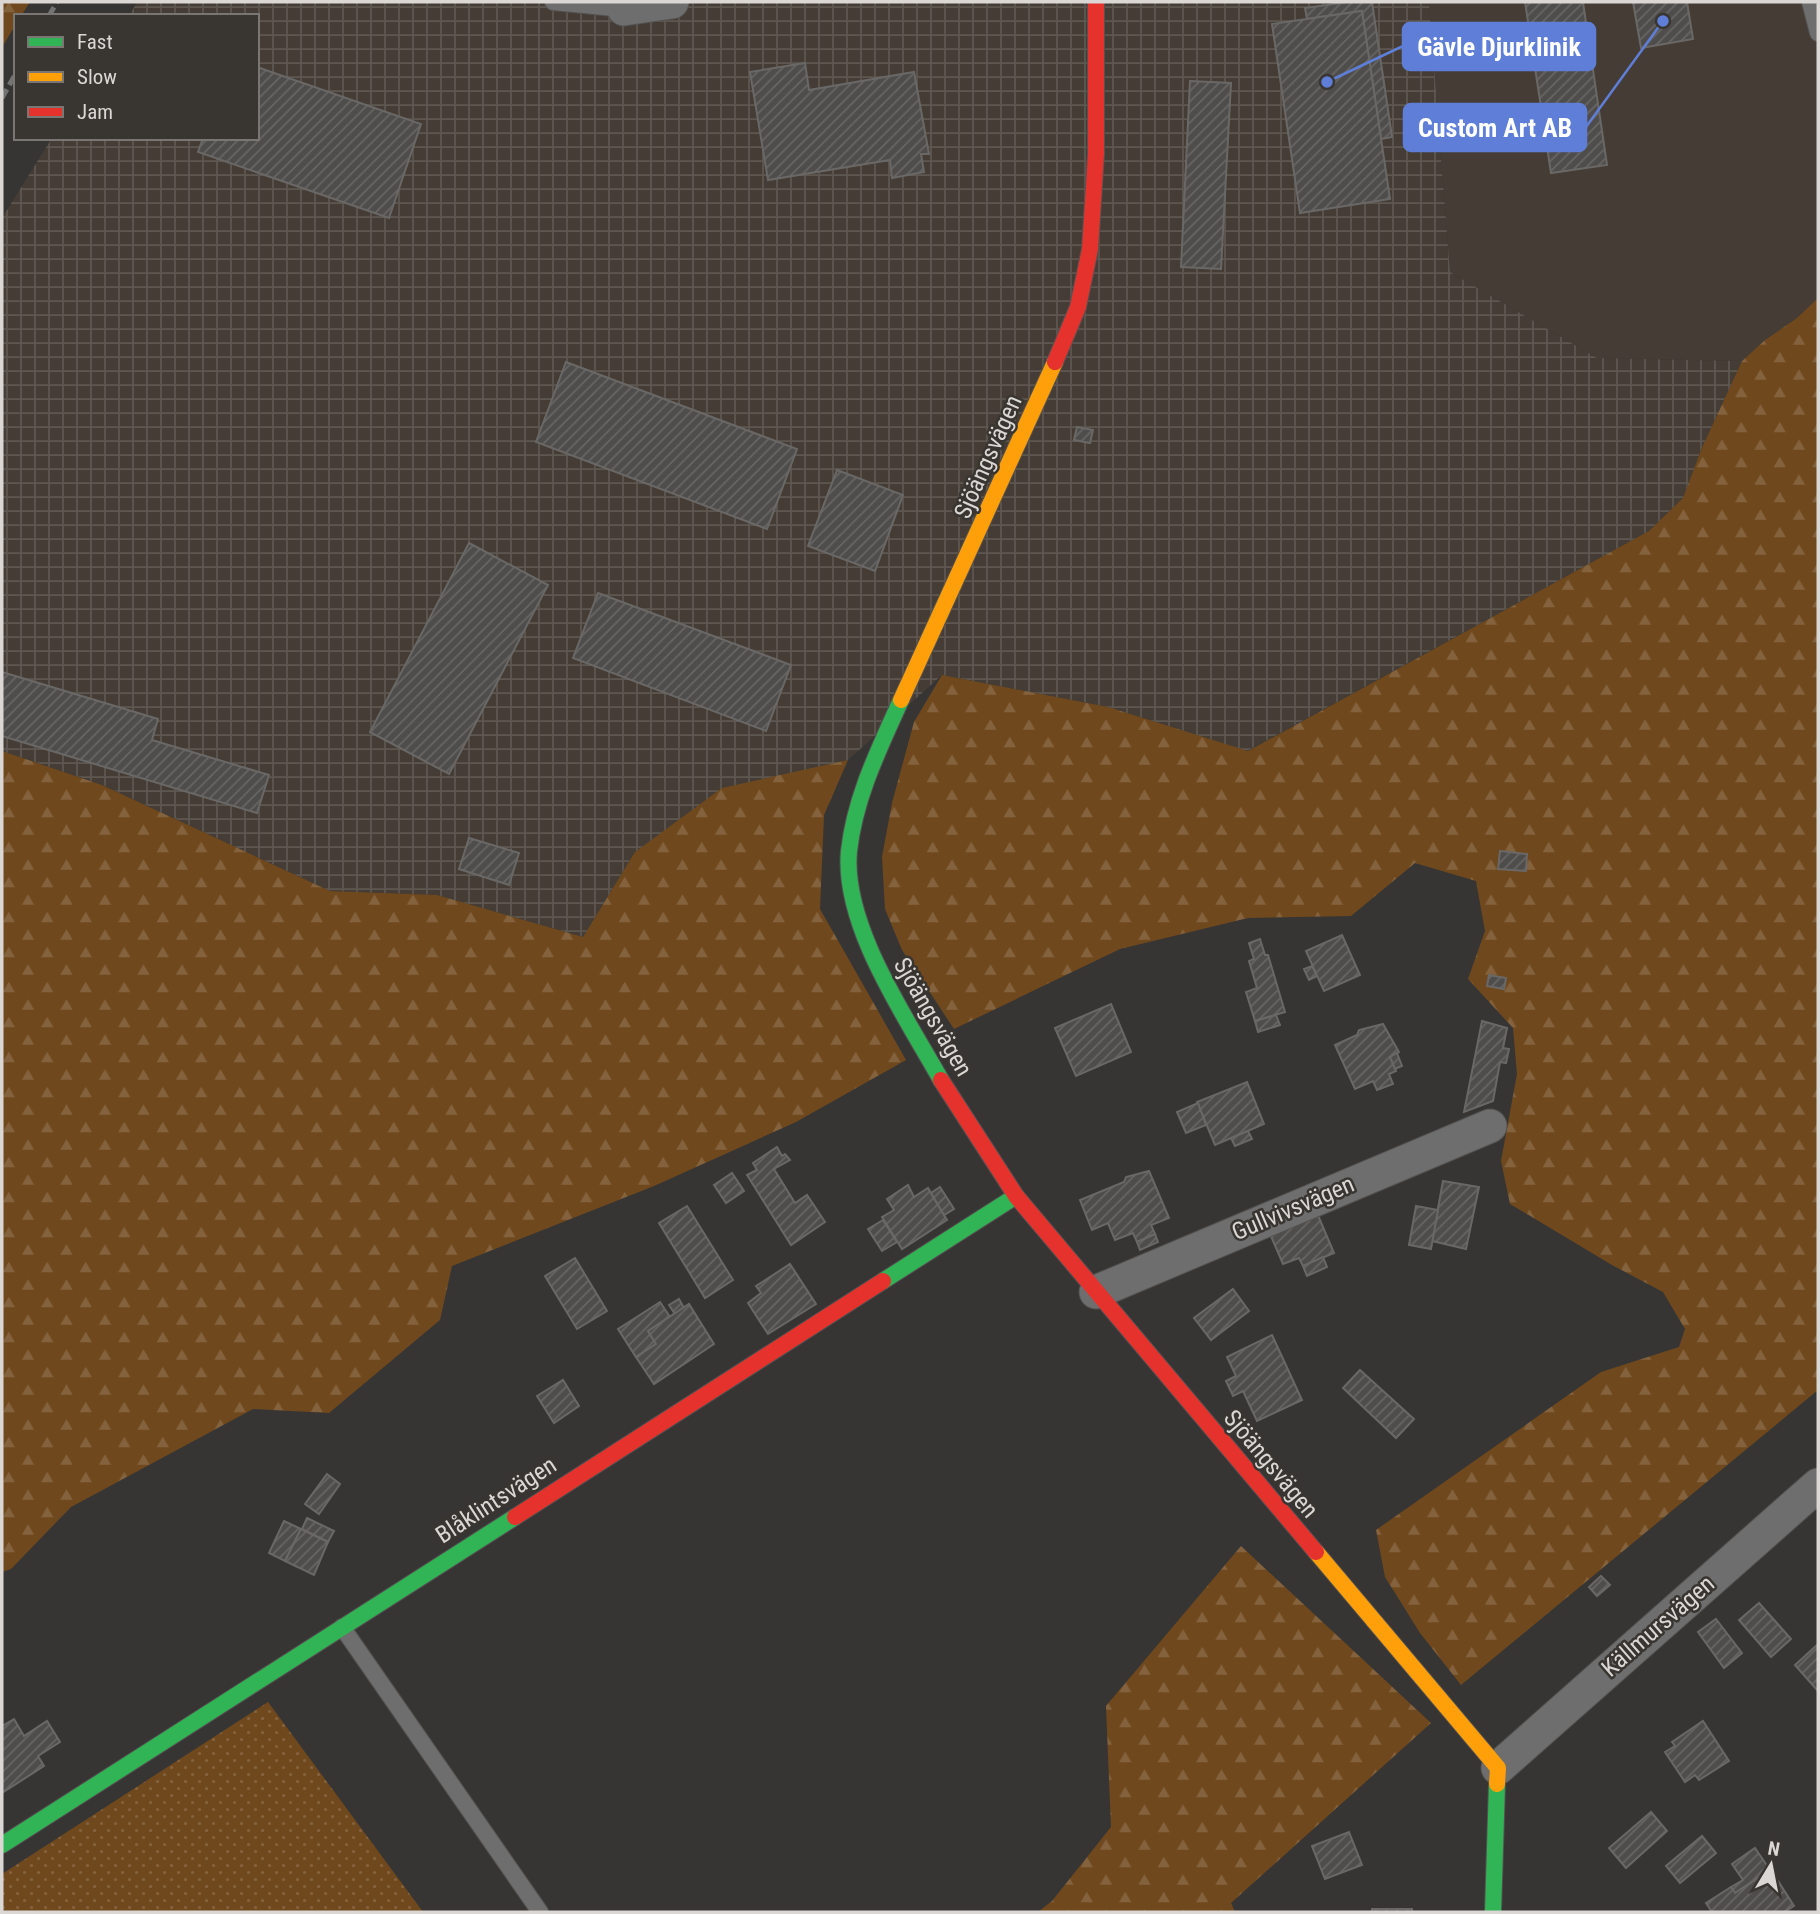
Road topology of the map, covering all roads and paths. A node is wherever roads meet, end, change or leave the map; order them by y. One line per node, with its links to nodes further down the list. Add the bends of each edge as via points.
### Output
1 (552, 2): 5 (lane)
2 (673, 2): 5 (street)
3 (1096, 2): 8 (street, Sjöängsvägen, via 1096,154 1090,249 1078,307 1026,431 870,768 849,852 856,912 875,961 943,1083)
4 (1810, 2): 6 (lane)
5 (624, 9)
6 (1818, 33)
7 (1490, 1126): 9 (street, Gullvivsvägen)
8 (1016, 1196): 9 (street, Sjöängsvägen); 11 (street, Blåklintsvägen)
9 (1096, 1292): 12 (street, Sjöängsvägen)
10 (1818, 1485): 12 (street, Källmursvägen)
11 (342, 1627): 13 (street, Blåklintsvägen); 14 (lane)
12 (1498, 1768): 15 (street)
13 (2, 1844)
14 (540, 1912)
15 (1493, 1912)

